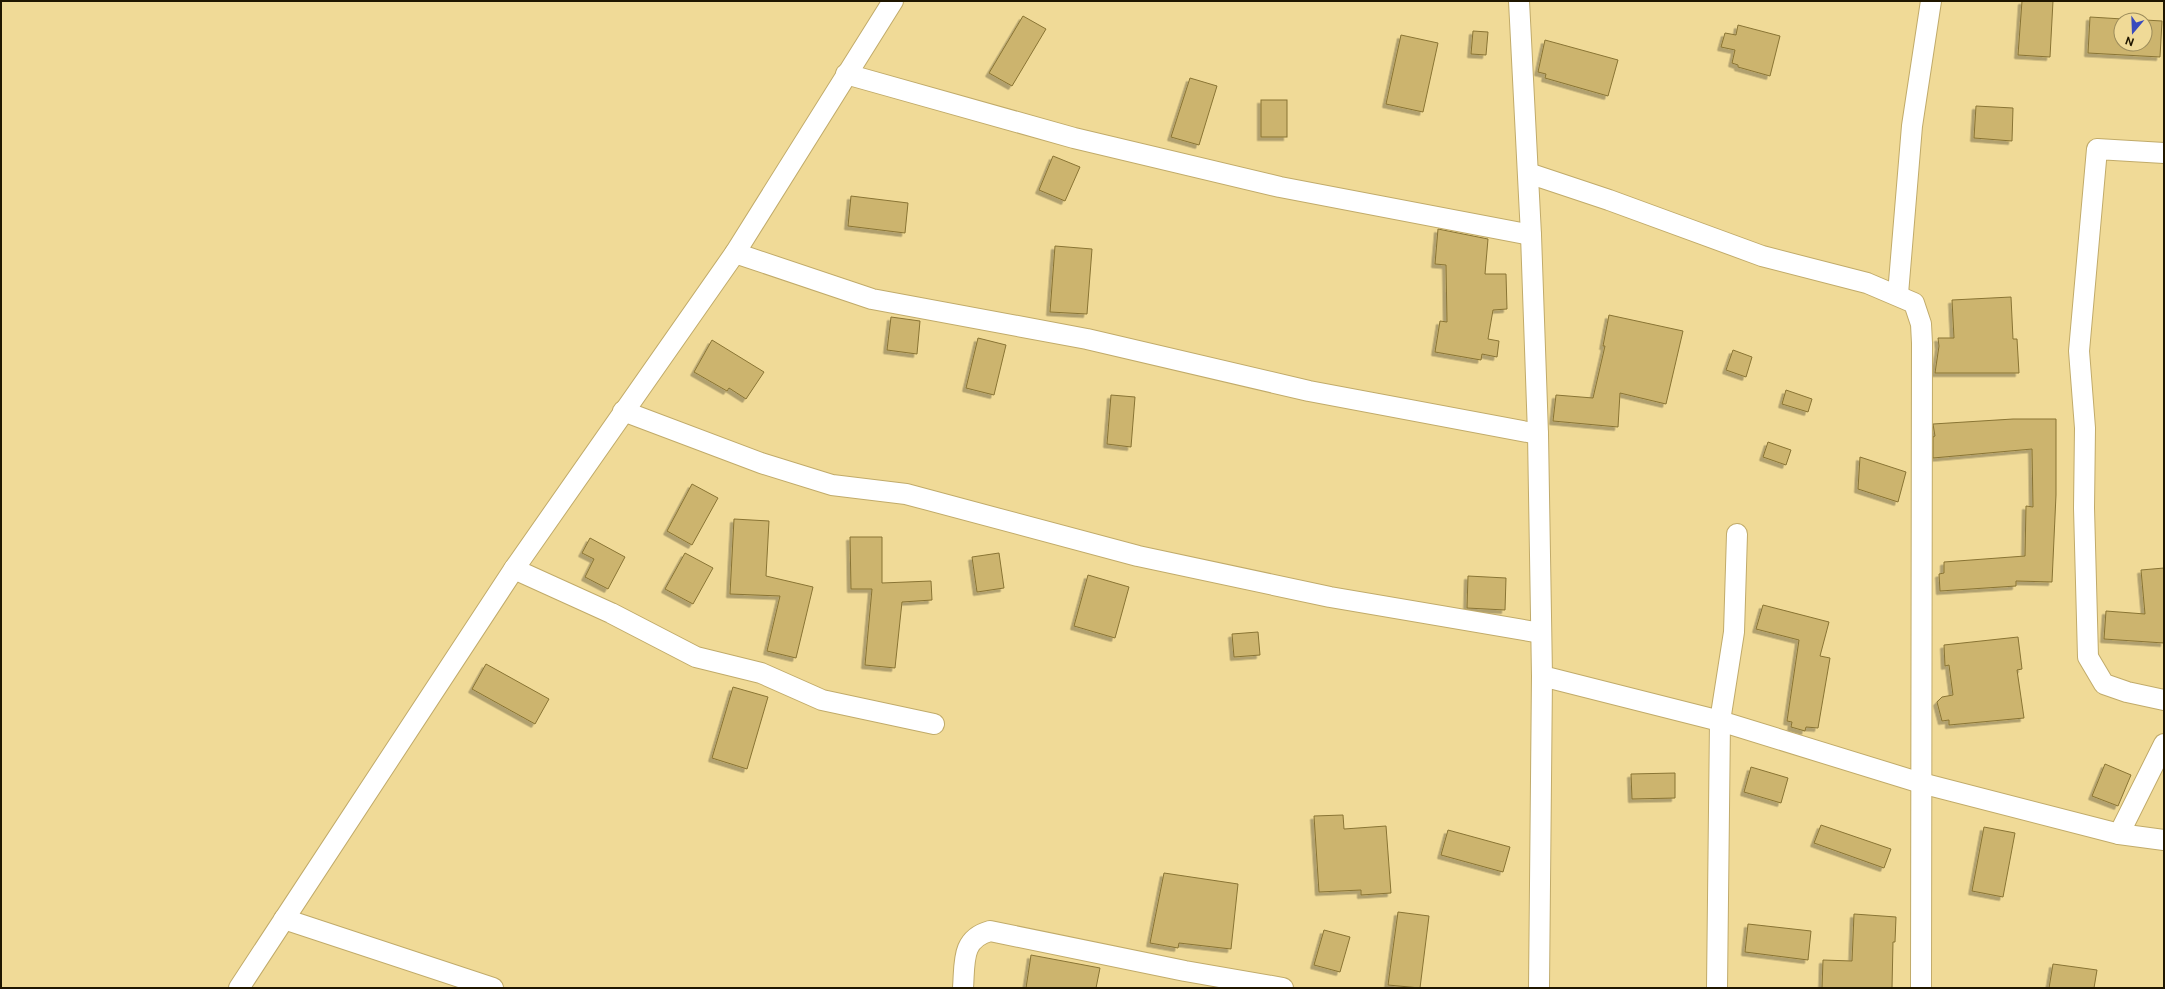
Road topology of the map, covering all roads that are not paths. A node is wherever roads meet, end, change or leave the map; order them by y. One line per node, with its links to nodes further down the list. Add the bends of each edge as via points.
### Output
1 (893, 1): 4 (street)
2 (1519, 1): 6 (street)
3 (1931, 1): 9 (street, via 1912,126)
4 (846, 74): 7 (street, via 1074,138 1280,187); 8 (street)
5 (2164, 153): 16 (street, via 2097,149 2079,351 2085,428 2084,508 2088,656 2104,684)
6 (1528, 173): 7 (street); 9 (street, via 1762,256 1867,283)
7 (1531, 235): 11 (street)
8 (735, 253): 10 (street); 11 (street, via 872,299 1087,338 1309,391)
9 (1898, 294): 20 (street, via 1914,303 1921,324 1922,343)
10 (623, 411): 13 (street); 14 (street, via 761,463 832,485 906,494 1138,556 1330,597)
11 (1538, 434): 14 (street)
12 (1736, 534): 17 (street, via 1734,632)
13 (514, 569): 18 (street, via 611,613 696,657 761,673 822,700); 23 (street)
14 (1541, 633): 15 (street)
15 (1542, 676): 17 (street); 28 (street)
16 (2164, 700)
17 (1720, 721): 20 (street); 29 (street)
18 (934, 724)
19 (2164, 744): 21 (street)
20 (1921, 782): 21 (street); 30 (street)
21 (2119, 834): 22 (street)
22 (2164, 840)
23 (284, 919): 24 (street); 25 (street)
24 (239, 988)
25 (493, 988)
26 (964, 988): 27 (street, via 965,960 969,942 978,934 990,931 1185,971)
27 (1283, 988)
28 (1538, 988)
29 (1717, 988)
30 (1921, 988)

